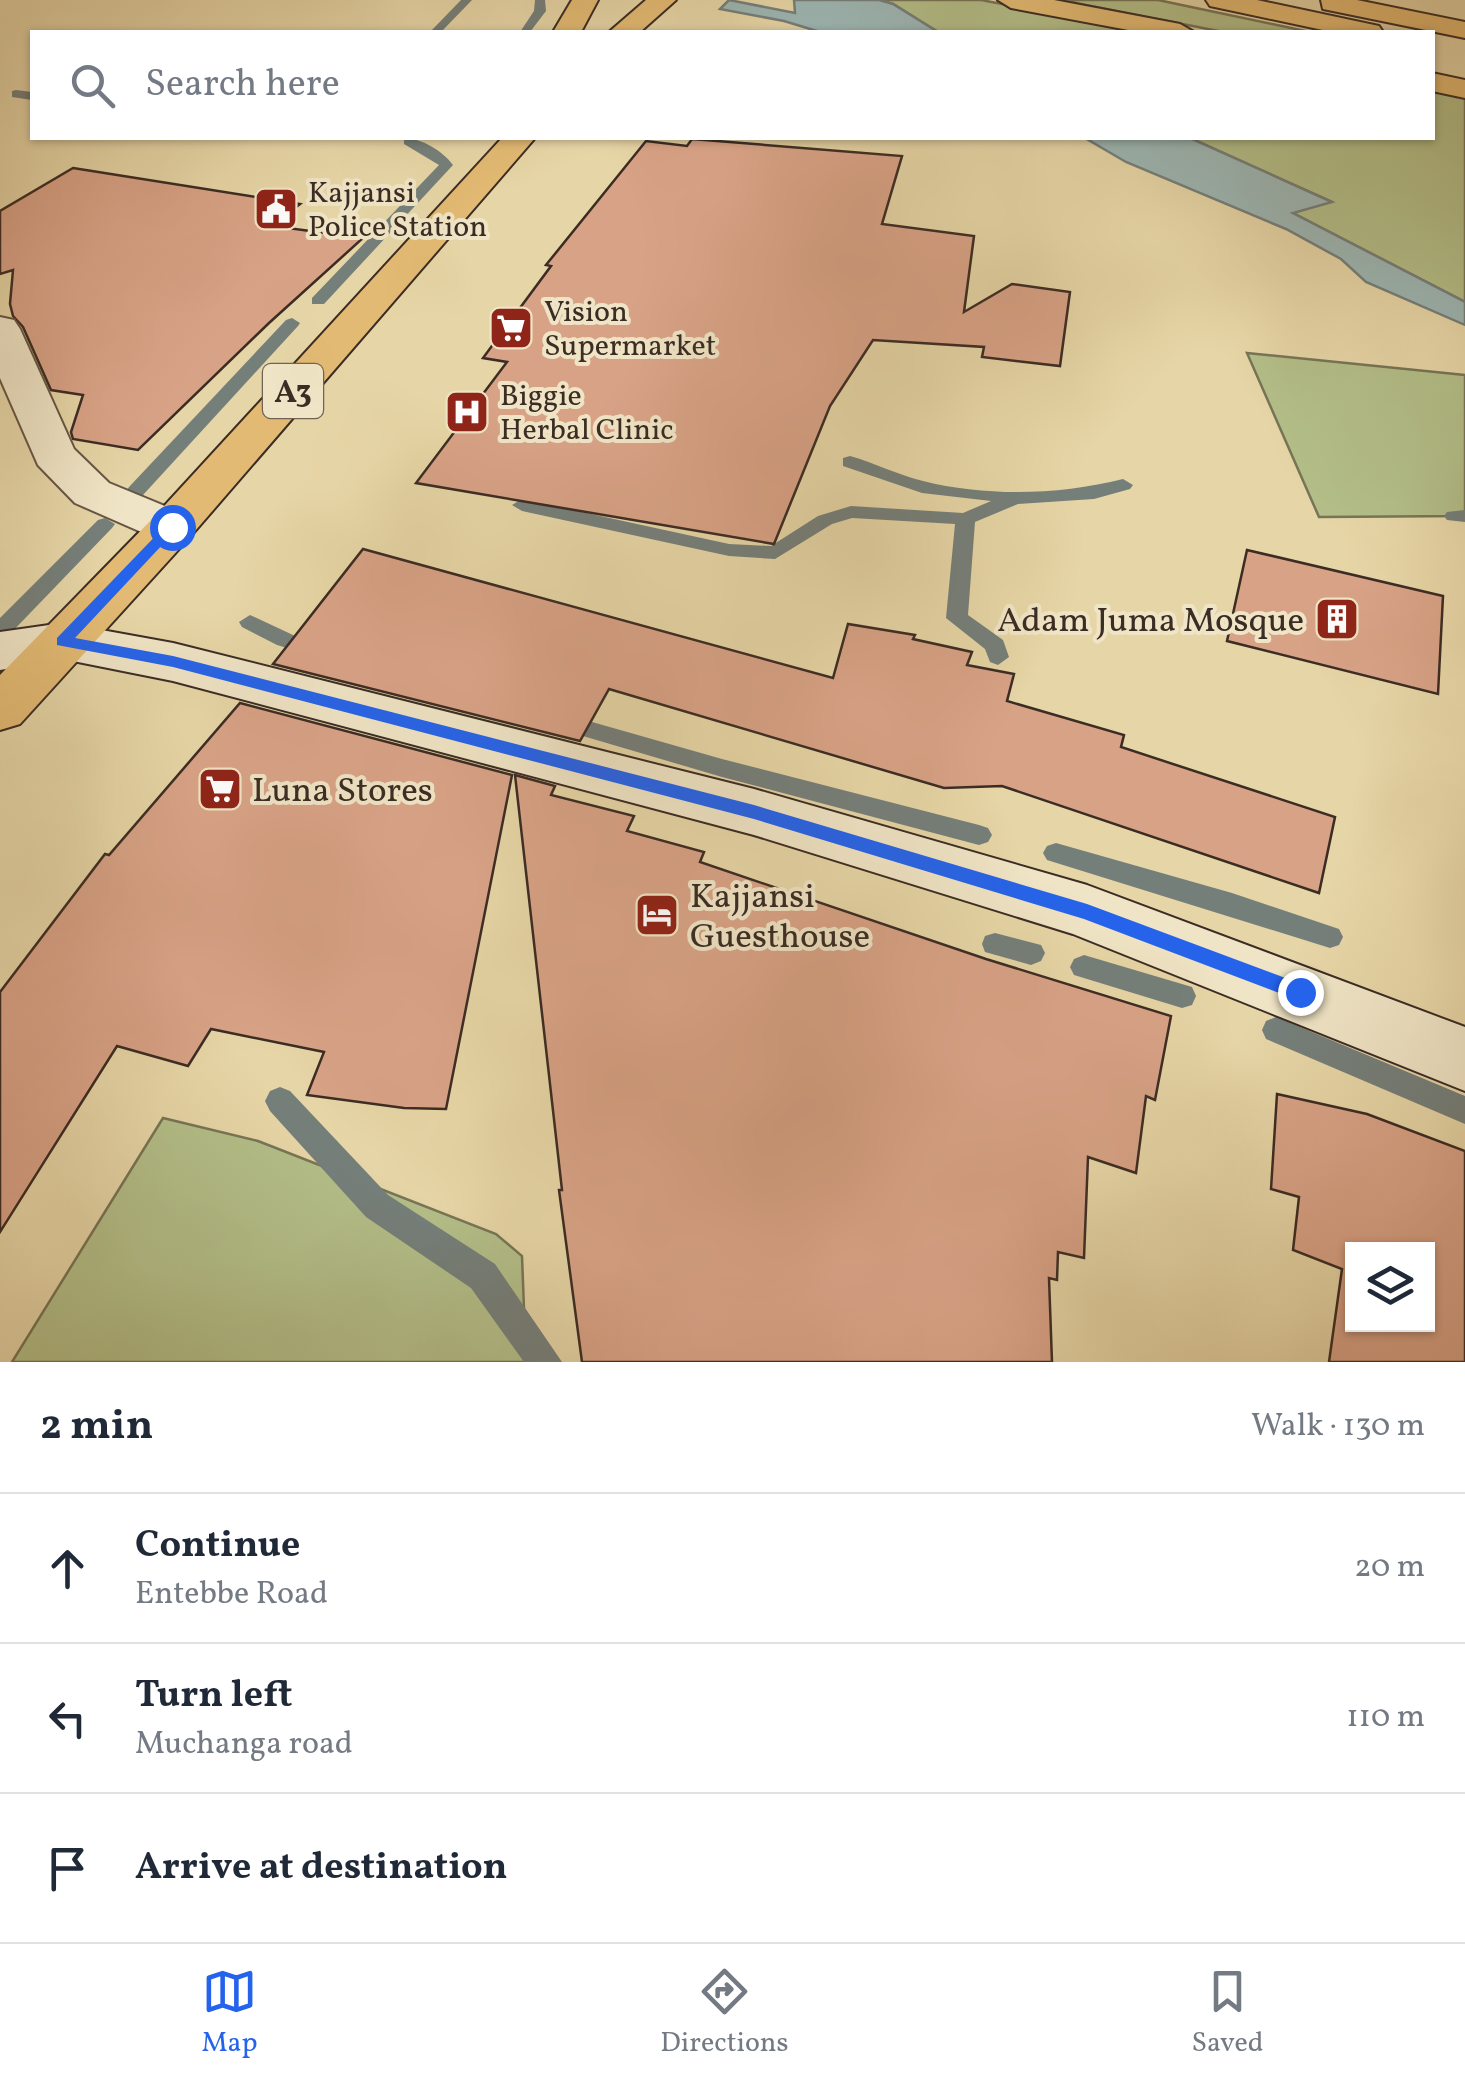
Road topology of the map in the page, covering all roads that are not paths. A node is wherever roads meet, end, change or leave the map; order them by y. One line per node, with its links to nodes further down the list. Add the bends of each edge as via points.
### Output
1 (586, 0): 6 (main road)
2 (663, 0): 7 (main road)
3 (1012, 0): 8 (main road)
4 (1219, 0): 9 (main road)
5 (1319, 0): 10 (main road)
6 (568, 30)
7 (626, 30)
8 (1170, 30)
9 (1360, 30)
10 (1465, 30)
11 (1435, 47): 12 (main road)
12 (1465, 54)
13 (1435, 83): 14 (main road)
14 (1465, 88)
15 (517, 140): 17 (main road, A3)
16 (0, 329): 17 (street, via 54,455 92,493)
17 (172, 527): 18 (main road, A3)
18 (63, 642): 19 (street); 20 (main road, A3); 21 (street, via 173,662 754,812 1087,912)
19 (0, 651)
20 (0, 710)
21 (1465, 1059)

